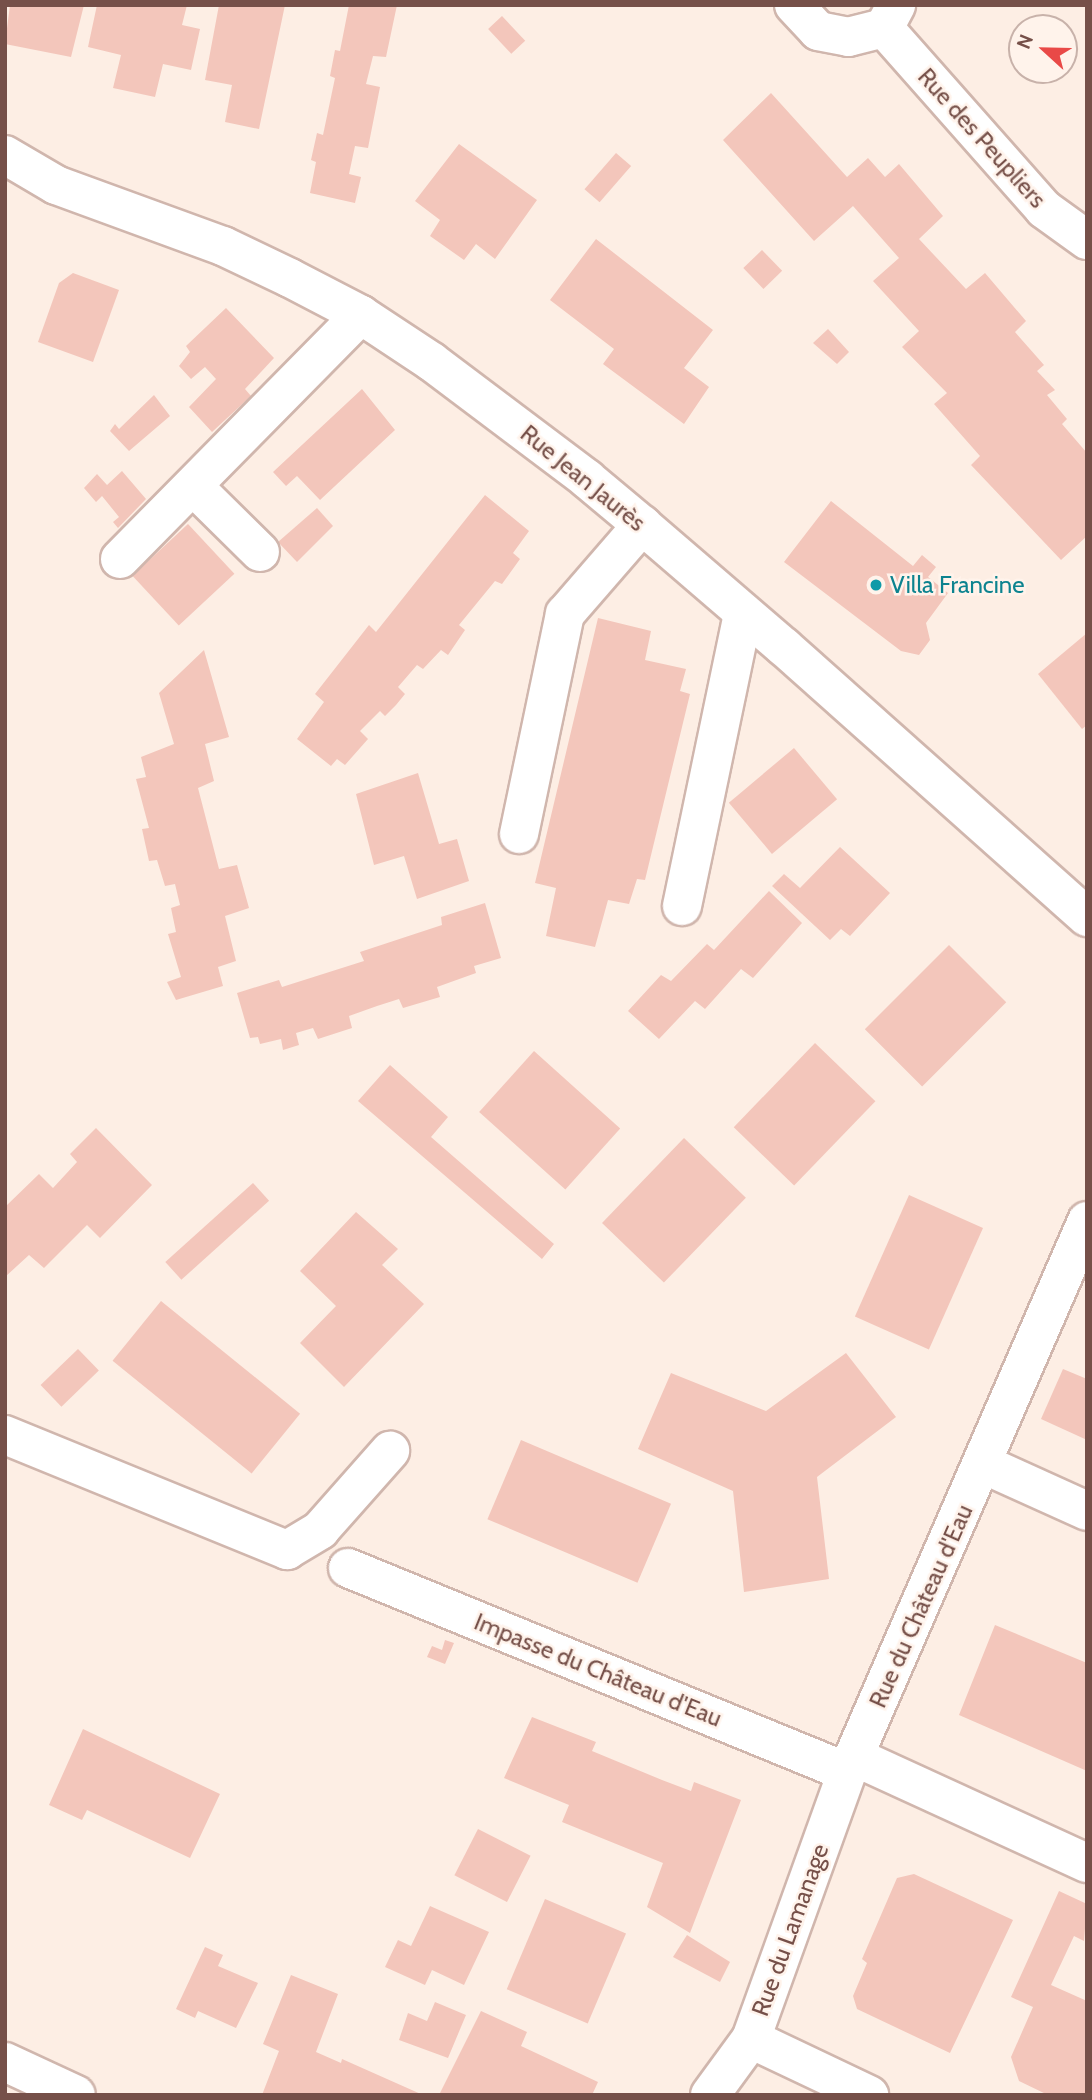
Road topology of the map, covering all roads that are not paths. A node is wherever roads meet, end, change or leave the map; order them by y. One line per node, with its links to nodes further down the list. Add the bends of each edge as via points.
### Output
1 (794, 5): 2 (street, Rue des Peupliers, via 818,31 848,37)
2 (890, 16): 4 (street, Rue des Peupliers, via 1044,209)
3 (5, 155): 5 (street, Rue Jean Jaurès, via 56,185 223,246)
4 (1087, 240)
5 (361, 315): 6 (street); 7 (street, Rue Jean Jaurès, via 500,412)
6 (193, 486): 8 (street); 9 (street)
7 (642, 525): 10 (street, Rue Jean Jaurès); 11 (street, via 565,614)
8 (260, 552)
9 (120, 559)
10 (743, 613): 12 (street); 13 (street, Rue Jean Jaurès)
11 (519, 834)
12 (682, 906)
13 (1087, 917)
14 (1087, 1221): 17 (street, Rue du Château d'Eau)
15 (5, 1435): 16 (street, via 287,1550 320,1530)
16 (390, 1451)
17 (983, 1464): 18 (street); 20 (street, Rue du Château d'Eau)
18 (1087, 1511)
19 (348, 1568): 20 (street, Impasse du Château d'Eau)
20 (851, 1765): 21 (street); 22 (street, Rue du Lamanage)
21 (1087, 1863)
22 (751, 2039): 25 (street, Rue du Lamanage); 26 (street)
23 (5, 2062): 24 (street)
24 (76, 2095)
25 (710, 2095)
26 (869, 2095)

